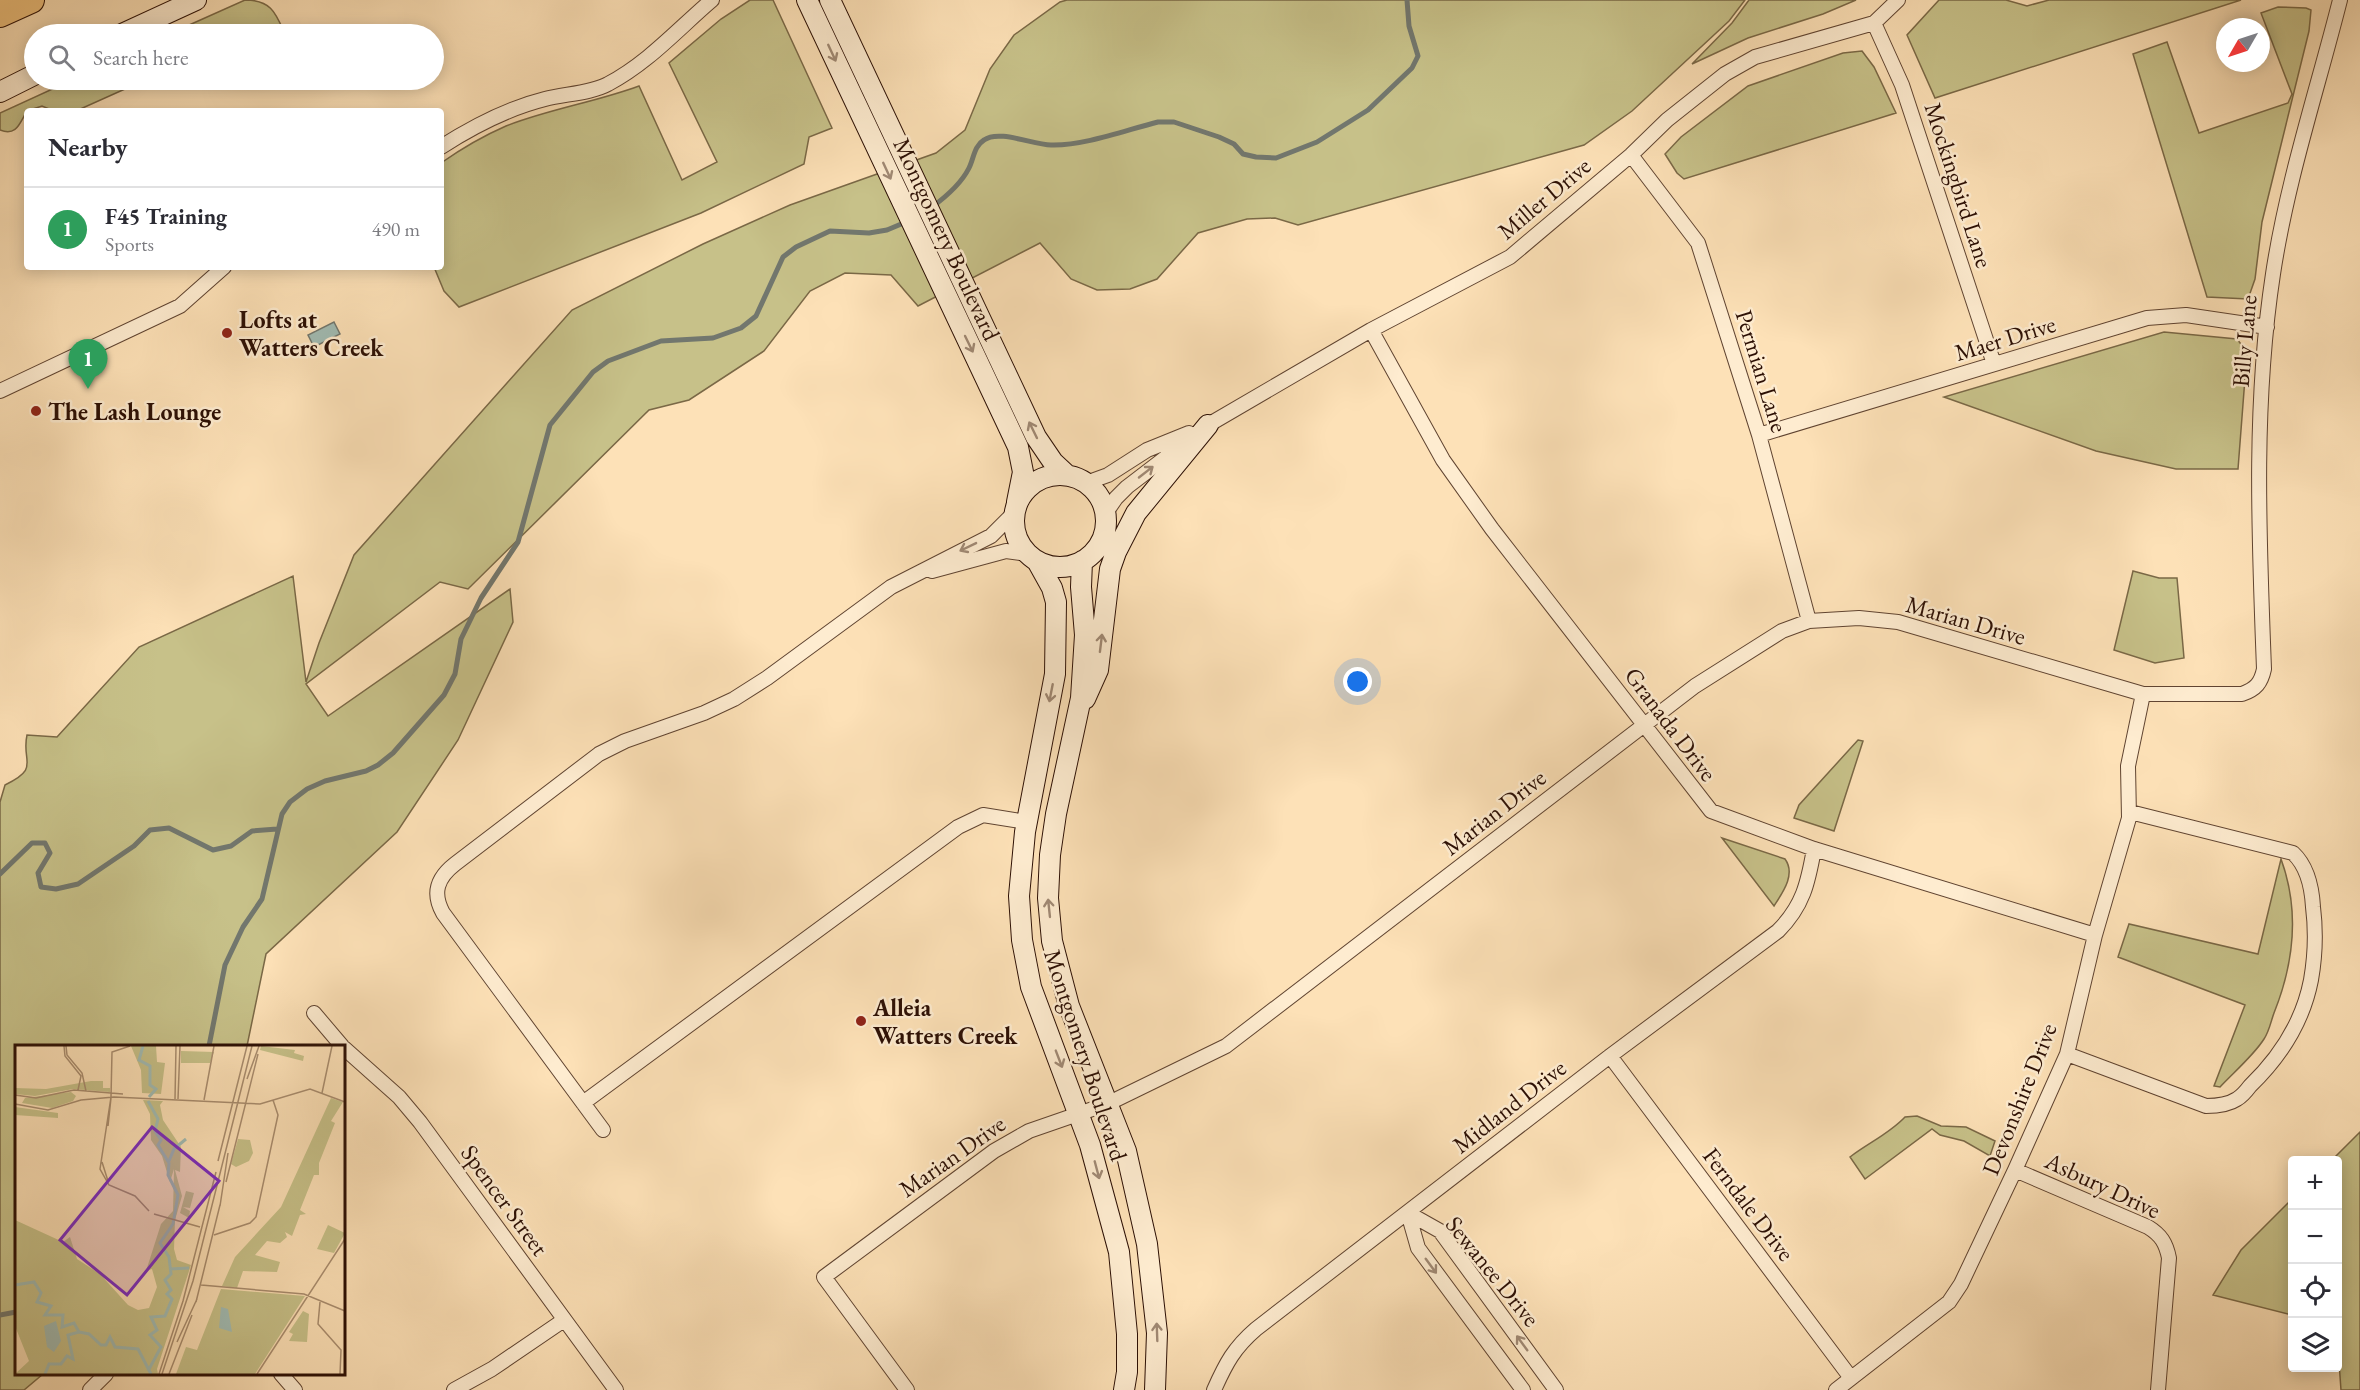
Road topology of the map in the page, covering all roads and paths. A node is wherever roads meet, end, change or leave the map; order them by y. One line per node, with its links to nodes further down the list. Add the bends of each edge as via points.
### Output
1 (31, 0): 8 (highway)
2 (196, 0): 10 (street)
3 (712, 0): 13 (street, via 652,55 606,85 498,116)
4 (807, 0): 23 (street, Montgomery Boulevard, one-way to 23, via 1018,447 1023,472)
5 (830, 0): 22 (street, Montgomery Boulevard, one-way to 5, via 1053,462 1036,437)
6 (1898, 0): 9 (street, Miller Drive)
7 (2340, 0): 16 (street, Billy Lane, via 2288,196)
8 (0, 14)
9 (1874, 23): 14 (street, Miller Drive, via 1755,57 1725,74 1667,120); 18 (street, Mockingbird Lane, via 1902,85)
10 (144, 24)
11 (24, 80): 12 (street)
12 (0, 92)
13 (444, 145)
14 (1631, 155): 17 (street, Miller Drive, via 1510,257); 21 (street, Permian Lane, via 1698,243)
15 (221, 270): 19 (street, via 180,306)
16 (2267, 327): 18 (street, Maer Drive, via 2186,315 2147,318); 29 (street, Billy Lane, via 2258,509 2264,669 2261,681)
17 (1371, 330): 20 (street, Miller Drive); 32 (street, Granada Drive, via 1443,460)
18 (1994, 364): 21 (street, Maer Drive)
19 (0, 391)
20 (1208, 425): 22 (street, Miller Drive, via 1147,450 1115,472); 24 (street, Miller Drive, one-way to 20, via 1126,487); 31 (street, one-way to 20, via 1098,670 1110,569 1119,545 1136,513)
21 (1759, 435): 28 (street, Permian Lane)
22 (1077, 479): 23 (street, via 1056,475 1033,483); 24 (street, via 1101,502)
23 (1016, 508): 25 (street, via 1016,536); 27 (street, one-way to 27, via 991,536)
24 (1105, 514): 26 (street, via 1101,541)
25 (1033, 558): 26 (street, via 1055,567); 27 (street, via 1006,551); 34 (street, Montgomery Boulevard, one-way to 34, via 1056,602 1055,664)
26 (1082, 561): 31 (street, Montgomery Boulevard, via 1085,635)
27 (904, 579): 42 (street, via 734,699 625,741 593,758 441,877 437,899 444,914)
28 (1809, 621): 30 (street, Marian Drive, via 1859,618 1898,622); 32 (street, Marian Drive, via 1782,631 1695,686)
29 (2252, 690): 30 (street, Marian Drive, via 2242,694)
30 (2143, 694): 33 (street, Devonshire Drive, via 2128,766)
31 (1077, 718): 43 (street, Montgomery Boulevard, one-way to 31, via 1069,1006 1052,941 1048,898 1056,814)
32 (1644, 724): 35 (street, Granada Drive, via 1710,811); 43 (street, Marian Drive, via 1226,1046)
33 (2130, 812): 36 (street, Devonshire Drive); 40 (street, via 2293,853 2301,861 2312,893 2316,930 2308,989 2287,1042 2263,1074 2238,1099 2218,1106 2206,1106)
34 (1027, 822): 42 (street, via 983,815 958,827); 44 (street, Montgomery Boulevard, one-way to 44, via 1019,896 1022,940 1031,987)
35 (1814, 849): 36 (street, Granada Drive); 41 (street, Midland Drive, via 1807,888 1793,916)
36 (2095, 935): 40 (street, Devonshire Drive)
37 (314, 1012): 38 (street, Spencer Street)
38 (341, 1045)
39 (345, 1049): 48 (street, Spencer Street, via 399,1097 420,1122)
40 (2067, 1054): 46 (street, Devonshire Drive)
41 (1610, 1056): 47 (street, Midland Drive); 51 (street, Ferndale Drive)
42 (583, 1103): 45 (street)
43 (1107, 1104): 44 (street, Marian Drive); 58 (street, Montgomery Boulevard, one-way to 43, via 1157,1333 1147,1244 1126,1151)
44 (1079, 1114): 56 (street, Marian Drive, via 1029,1131 994,1151 824,1276); 57 (street, Montgomery Boulevard, one-way to 57, via 1119,1252 1127,1334)
45 (603, 1130)
46 (2015, 1170): 51 (street, Devonshire Drive, via 1949,1302); 63 (street, Asbury Drive, via 2148,1227 2166,1244 2169,1258)
47 (1408, 1213): 59 (street, Midland Drive, via 1239,1344); 60 (street, Sewanee Drive, one-way to 60, via 1418,1248); 61 (street, Sewanee Drive, one-way to 47, via 1440,1232)
48 (564, 1320): 54 (street); 55 (street, Spencer Street)
49 (105, 1375): 52 (street)
50 (282, 1375): 53 (street)
51 (1851, 1378): 62 (street, Devonshire Drive)
52 (90, 1390)
53 (295, 1390)
54 (454, 1390)
55 (616, 1390)
56 (907, 1390)
57 (1124, 1390)
58 (1155, 1390)
59 (1214, 1390)
60 (1523, 1390)
61 (1556, 1390)
62 (1836, 1390)
63 (2158, 1390)

